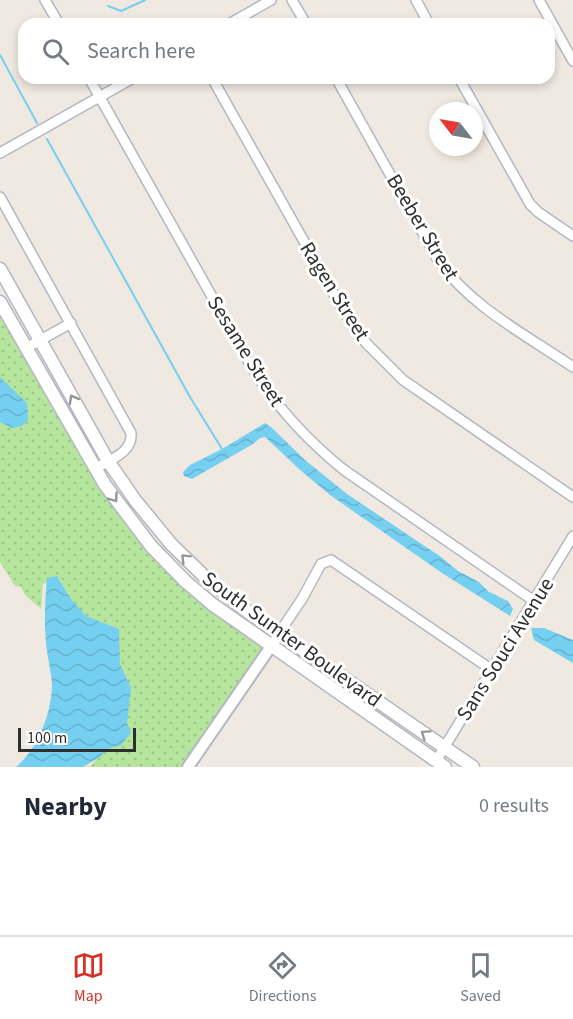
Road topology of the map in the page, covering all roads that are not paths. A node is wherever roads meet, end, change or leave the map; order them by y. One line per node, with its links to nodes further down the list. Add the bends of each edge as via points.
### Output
1 (45, 0): 6 (street)
2 (272, 0): 7 (street)
3 (292, 0): 8 (street)
4 (416, 0): 9 (street)
5 (539, 0): 10 (street)
6 (55, 18)
7 (240, 18)
8 (302, 18)
9 (426, 18)
10 (549, 18)
11 (555, 29): 12 (street)
12 (573, 61)
13 (92, 84): 18 (street, Sesame Street)
14 (123, 84): 18 (street)
15 (215, 84): 30 (street, Ragen Street, via 341,307 366,343 403,380)
16 (339, 84): 27 (street, Beeber Street, via 448,274 480,304)
17 (462, 84): 21 (street, via 530,204)
18 (99, 97): 19 (street); 32 (street, Sesame Street, via 251,366 291,421 344,470)
19 (0, 153)
20 (0, 197): 24 (street)
21 (572, 234)
22 (0, 269): 25 (main road, South Sumter Boulevard)
23 (0, 302): 26 (main road, South Sumter Boulevard)
24 (70, 323): 25 (street); 28 (street, via 131,433 128,447)
25 (40, 340): 26 (street); 28 (main road, South Sumter Boulevard, one-way to 25)
26 (26, 348): 29 (main road, South Sumter Boulevard)
27 (573, 367)
28 (108, 461): 29 (street); 33 (main road, South Sumter Boulevard, one-way to 28, via 229,598 190,563 149,519)
29 (95, 469): 34 (main road, South Sumter Boulevard, one-way to 34, via 121,508 170,565 212,604)
30 (573, 497)
31 (573, 536): 32 (street, Sans Souci Avenue)
32 (534, 601): 35 (street, Sans Souci Avenue)
33 (279, 633): 34 (street); 35 (street, via 319,567 331,560); 36 (main road, South Sumter Boulevard, one-way to 33)
34 (271, 646): 37 (main road, South Sumter Boulevard); 38 (street)
35 (492, 670): 36 (street, Sans Souci Avenue)
36 (444, 747): 37 (street, Sans Souci Avenue); 39 (main road, South Sumter Boulevard)
37 (440, 764)
38 (188, 767)
39 (473, 767)

